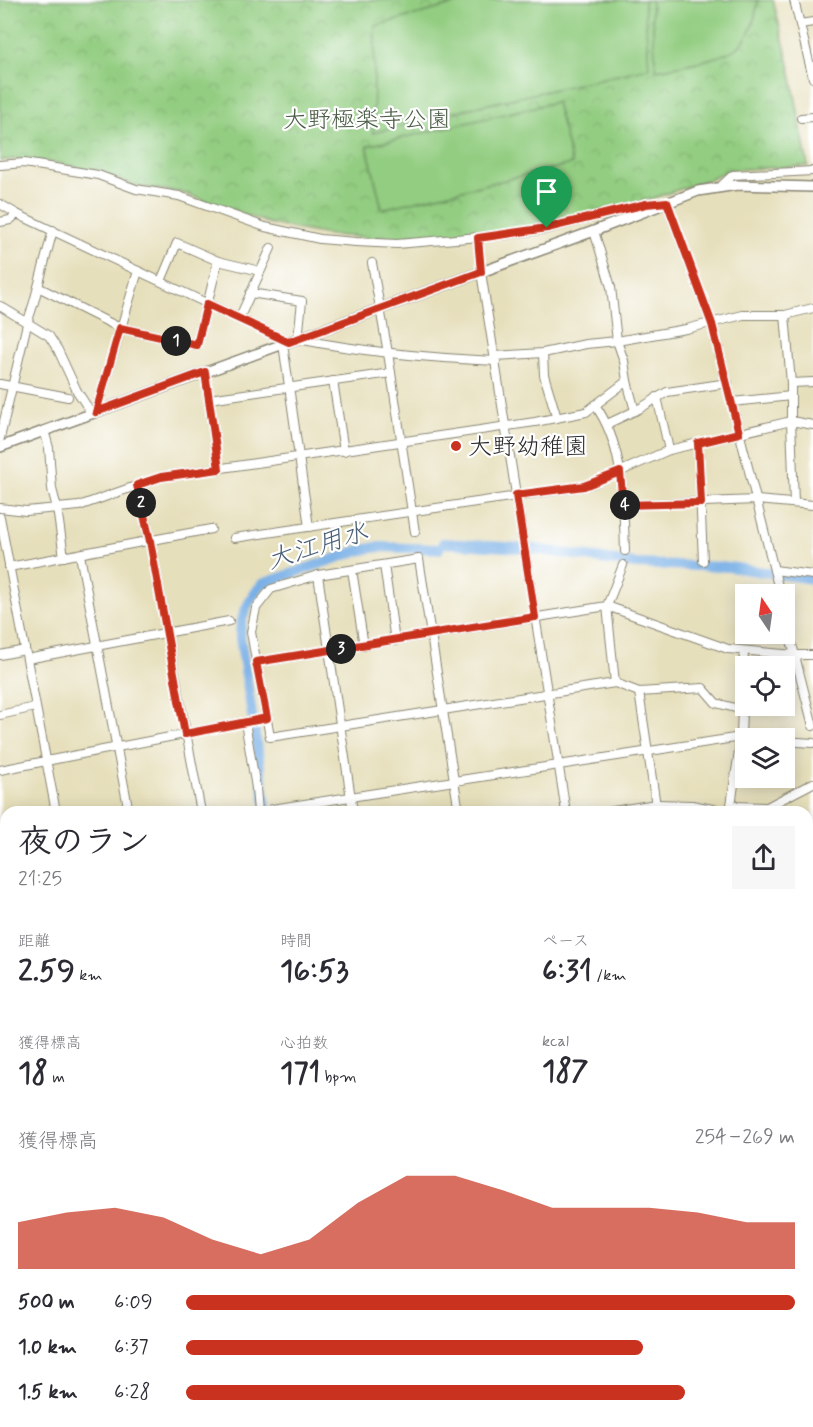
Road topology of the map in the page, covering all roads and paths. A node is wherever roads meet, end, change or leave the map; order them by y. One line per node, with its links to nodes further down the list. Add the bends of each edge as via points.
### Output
1 (794, 0): 3 (street)
2 (813, 22): 3 (street)
3 (800, 24): 4 (street)
4 (810, 50): 5 (street)
5 (813, 78)
6 (813, 117): 7 (street)
7 (801, 118)
8 (0, 165): 18 (street, via 24,163 98,175 136,189 179,196 265,227 330,240 397,244)
9 (813, 171): 10 (street, via 733,175)
10 (720, 187): 11 (main road); 12 (main road)
11 (813, 187)
12 (667, 202): 17 (main road); 18 (street, via 547,228); 34 (street)
13 (0, 204): 14 (street)
14 (17, 214): 15 (street); 16 (street)
15 (0, 222)
16 (53, 230): 22 (street); 26 (street)
17 (594, 231): 24 (main road); 37 (street, via 611,286)
18 (478, 238): 24 (street)
19 (271, 248): 23 (street)
20 (218, 261): 23 (street); 25 (street, via 177,243); 28 (street)
21 (372, 263): 31 (street)
22 (138, 271): 25 (street); 36 (street)
23 (260, 271): 27 (street)
24 (481, 272): 31 (main road); 41 (street)
25 (161, 281): 28 (street)
26 (38, 287): 35 (street); 36 (street)
27 (250, 293): 33 (street); 38 (street, via 302,301)
28 (207, 304): 33 (street); 36 (street, via 197,345)
29 (0, 306): 35 (street)
30 (813, 308): 32 (street)
31 (380, 309): 38 (main road); 39 (street)
32 (785, 315): 34 (street, via 743,315); 48 (street)
33 (239, 319): 38 (street)
34 (712, 324): 37 (street); 47 (street)
35 (26, 328): 50 (street); 60 (street, via 49,336 70,378)
36 (120, 328): 60 (street)
37 (617, 341): 40 (street); 45 (street)
38 (290, 342): 39 (street); 42 (main road); 51 (street)
39 (388, 352): 41 (street); 43 (street)
40 (543, 353): 41 (street); 61 (street, via 544,375)
41 (496, 359): 64 (street)
42 (205, 372): 55 (street); 60 (main road)
43 (391, 373): 44 (street); 69 (street)
44 (333, 381): 51 (street); 73 (street)
45 (627, 381): 57 (street); 59 (street)
46 (813, 382): 48 (street)
47 (728, 383): 54 (street); 56 (street)
48 (791, 383): 52 (street)
49 (0, 384): 50 (street)
50 (11, 386): 53 (street); 58 (street)
51 (289, 387): 55 (street); 74 (street)
52 (791, 396): 56 (street); 62 (street)
53 (68, 397)
54 (657, 397): 59 (street); 72 (street)
55 (208, 399): 75 (street)
56 (732, 402): 67 (street)
57 (595, 405): 61 (street, via 586,412); 63 (street)
58 (3, 410): 68 (street)
59 (635, 411): 63 (street)
60 (94, 413): 66 (main road)
61 (557, 418): 64 (street)
62 (791, 421): 65 (street); 67 (street); 81 (street)
63 (607, 424): 76 (street)
64 (505, 425): 69 (street); 78 (street)
65 (813, 425)
66 (44, 430): 71 (main road); 85 (street)
67 (739, 433): 70 (street); 79 (street)
68 (0, 438)
69 (401, 442): 73 (street); 86 (street)
70 (698, 443): 72 (street); 80 (street)
71 (0, 447)
72 (669, 450): 76 (street)
73 (344, 451): 74 (street)
74 (299, 458): 75 (street); 88 (street)
75 (219, 469): 77 (street, via 161,477)
76 (620, 472): 78 (street, via 584,486); 82 (street)
77 (137, 485): 85 (street, via 79,506); 92 (street)
78 (516, 495): 86 (street); 107 (street)
79 (757, 500): 80 (street); 81 (street); 102 (street)
80 (701, 503): 82 (street); 97 (street)
81 (794, 503): 83 (street)
82 (623, 505): 94 (street)
83 (813, 505)
84 (0, 508): 85 (street)
85 (57, 508): 96 (street)
86 (413, 511): 88 (street); 90 (street)
87 (0, 517): 93 (street)
88 (309, 527): 91 (street)
89 (211, 530): 92 (street)
90 (415, 532)
91 (234, 538)
92 (150, 541): 95 (street); 109 (street)
93 (3, 551): 100 (street)
94 (625, 551)
95 (80, 555): 96 (street); 113 (street)
96 (64, 557): 100 (street)
97 (704, 561)
98 (384, 565): 101 (street); 110 (street, via 419,559); 111 (street)
99 (623, 565): 106 (street)
100 (9, 567): 117 (street)
101 (352, 570): 103 (street); 114 (street)
102 (775, 573): 104 (street); 105 (street)
103 (318, 575): 115 (street); 122 (street, via 271,589 256,608 251,632)
104 (813, 575)
105 (778, 584)
106 (608, 606): 107 (street); 116 (street, via 728,650); 123 (street)
107 (535, 617): 110 (street); 125 (street)
108 (230, 621): 109 (street)
109 (167, 633): 113 (street); 134 (street)
110 (430, 635): 111 (street); 128 (street)
111 (395, 641): 114 (street)
112 (792, 644): 120 (street)
113 (97, 646): 117 (street); 138 (street)
114 (364, 646): 115 (street)
115 (329, 651): 122 (street); 132 (street)
116 (744, 651): 120 (street); 121 (street)
117 (26, 654): 119 (street); 126 (street)
118 (813, 654): 120 (street)
119 (0, 655)
120 (795, 655): 133 (street)
121 (744, 656)
122 (256, 662): 130 (street)
123 (615, 683): 124 (street); 125 (street)
124 (639, 692): 127 (street, via 703,688 716,703); 139 (street)
125 (547, 693): 128 (street); 141 (street)
126 (35, 707): 129 (street); 140 (street)
127 (735, 708)
128 (442, 709): 132 (street); 143 (street)
129 (0, 715)
130 (267, 718): 131 (street); 132 (street, via 270,737)
131 (251, 721): 134 (street); 150 (street)
132 (340, 725): 146 (street)
133 (813, 726)
134 (185, 734): 138 (street); 149 (street)
135 (735, 739): 139 (street)
136 (795, 741): 137 (street)
137 (813, 742)
138 (117, 748): 140 (street); 148 (street)
139 (647, 752): 141 (street); 155 (street)
140 (46, 761): 142 (street); 147 (street)
141 (558, 764): 143 (street); 154 (street)
142 (0, 770)
143 (454, 782): 146 (street); 153 (street)
144 (813, 783): 159 (street)
145 (735, 786): 158 (street)
146 (351, 796): 151 (street); 152 (street)
147 (55, 806)
148 (128, 806)
149 (200, 806)
150 (258, 806)
151 (290, 806)
152 (352, 806)
153 (458, 806)
154 (565, 806)
155 (657, 806)
156 (680, 806): 157 (street)
157 (700, 806)
158 (731, 806)
159 (769, 806)

